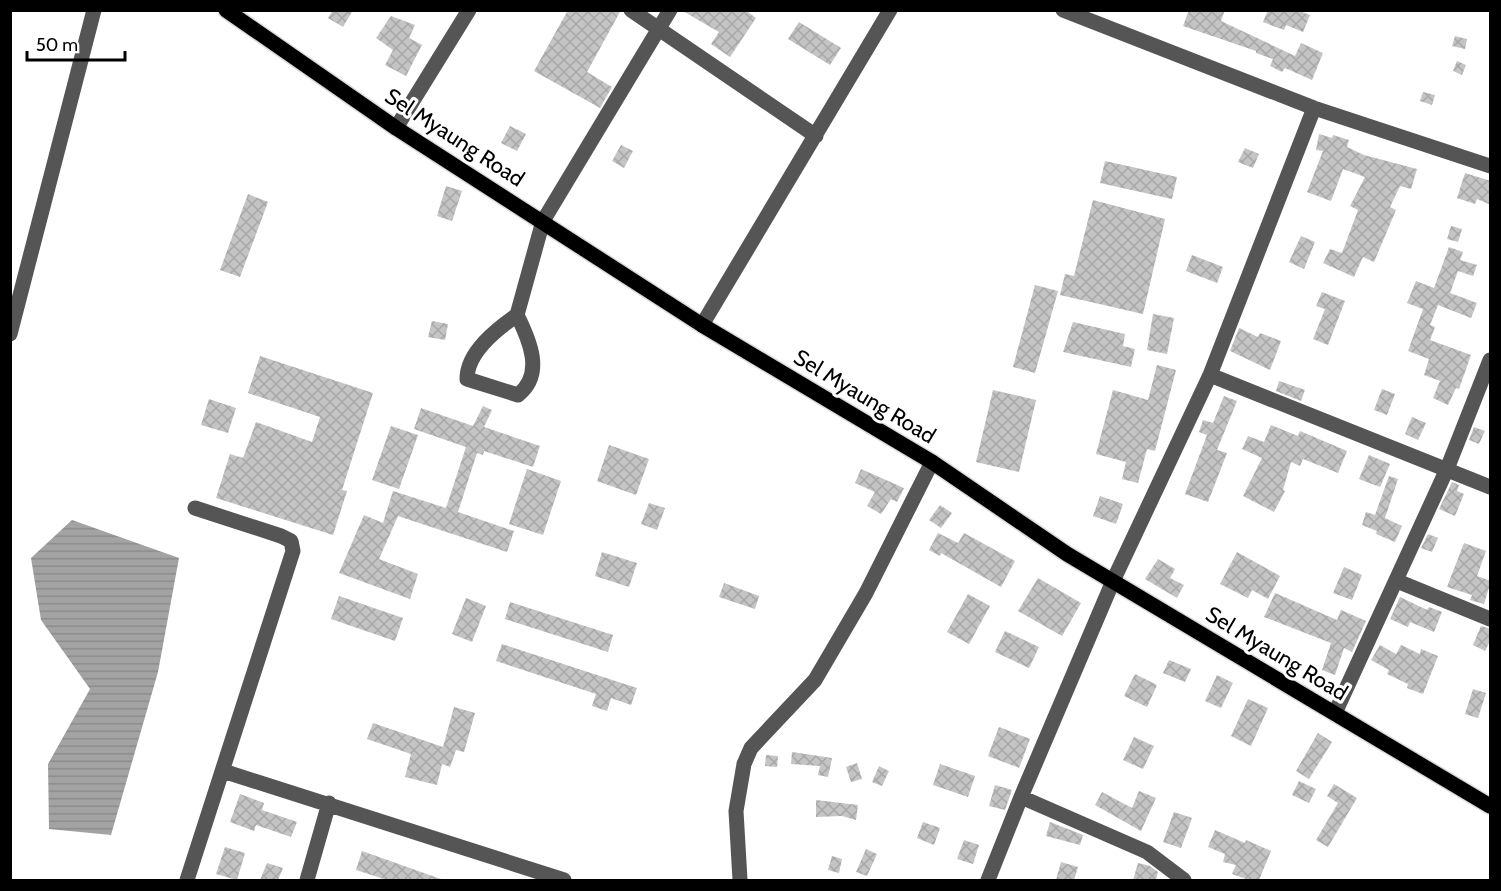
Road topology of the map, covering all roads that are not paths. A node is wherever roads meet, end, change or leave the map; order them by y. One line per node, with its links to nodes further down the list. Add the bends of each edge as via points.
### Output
1 (94, 10): 14 (street)
2 (226, 10): 10 (main road, Sel Myaung Road)
3 (469, 10): 10 (street)
4 (631, 10): 8 (street)
5 (670, 10): 8 (street)
6 (890, 10): 11 (street)
7 (1063, 10): 9 (street)
8 (657, 28): 11 (street); 13 (street)
9 (1314, 108): 12 (street); 19 (street)
10 (396, 128): 13 (main road, Sel Myaung Road)
11 (816, 136): 16 (street)
12 (1491, 166)
13 (543, 221): 15 (street); 16 (main road, Sel Myaung Road)
14 (15, 295): 17 (street)
15 (517, 315): 15 (street, via 481,346 467,371 467,379 518,395 525,389 533,369 531,342)
16 (702, 325): 20 (main road, Sel Myaung Road)
17 (10, 334)
18 (1491, 360): 21 (street)
19 (1210, 375): 21 (street); 25 (street)
20 (932, 462): 25 (main road, Sel Myaung Road); 35 (street, via 866,593 815,680 751,748 744,764 736,811)
21 (1447, 469): 22 (street); 24 (street)
22 (1491, 487)
23 (195, 508): 28 (street, via 280,536 291,541 293,551)
24 (1397, 581): 26 (street); 27 (street)
25 (1113, 582): 27 (main road, Sel Myaung Road); 29 (street)
26 (1491, 619)
27 (1335, 714): 31 (main road, Sel Myaung Road)
28 (223, 771): 30 (street); 32 (street)
29 (1021, 797): 36 (street); 37 (street, via 1147,852)
30 (329, 804): 33 (street); 34 (street)
31 (1491, 806)
32 (187, 880)
33 (307, 880)
34 (564, 880)
35 (740, 880)
36 (988, 880)
37 (1184, 880)

